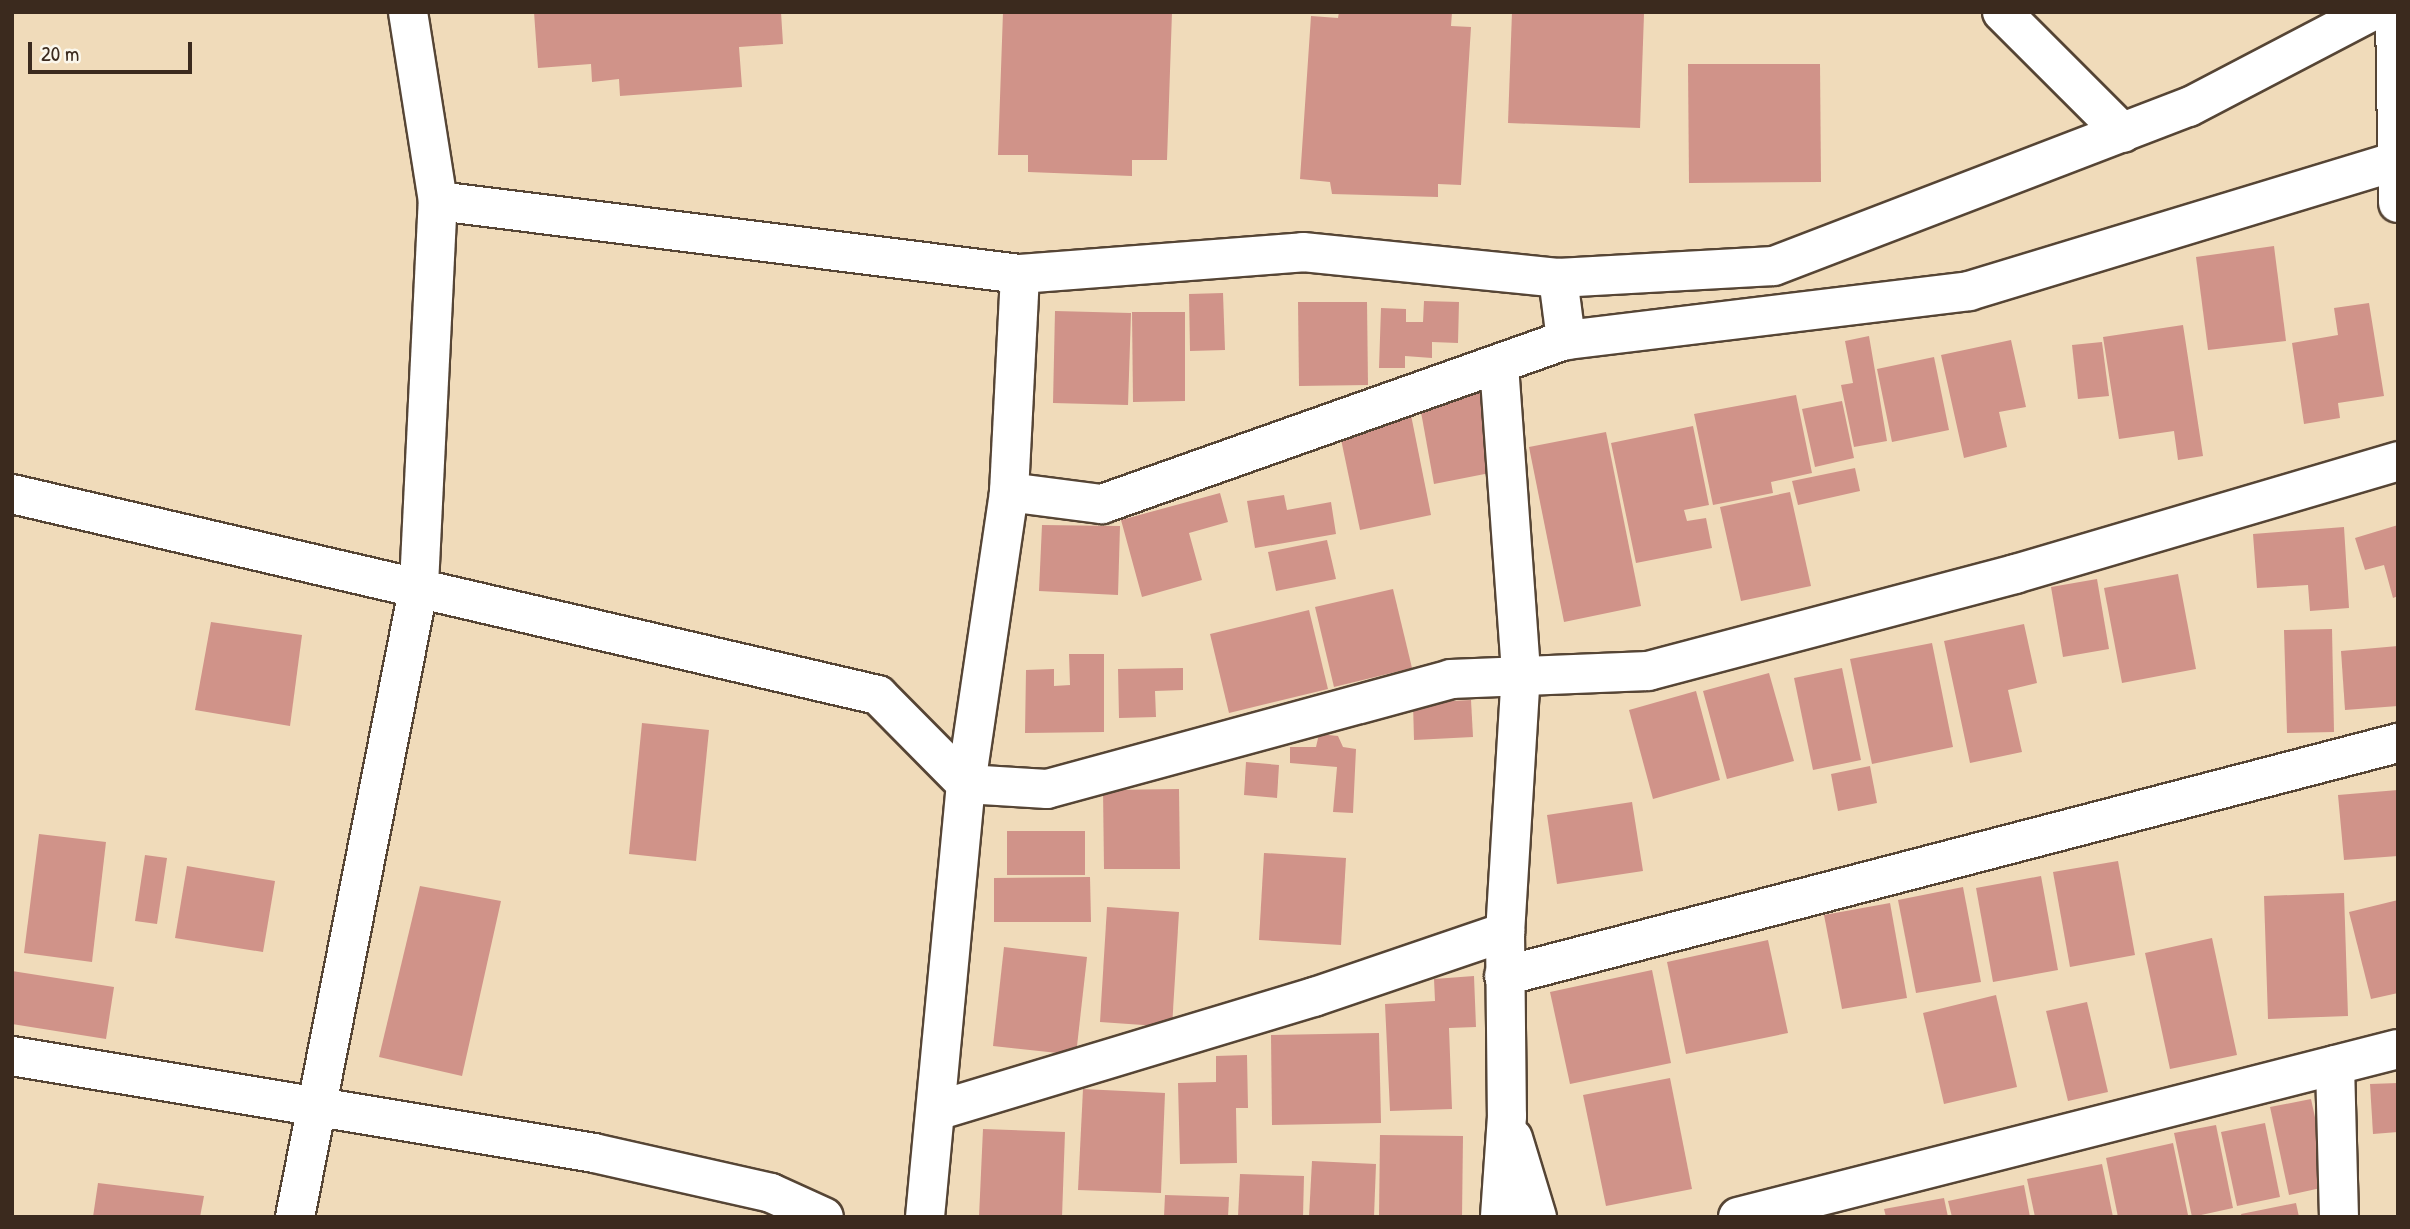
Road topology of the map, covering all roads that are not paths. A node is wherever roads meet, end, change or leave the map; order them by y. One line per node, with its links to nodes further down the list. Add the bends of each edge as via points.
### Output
1 (408, 12): 7 (street)
2 (2002, 12): 5 (street)
3 (2371, 12): 5 (street, via 2189,107)
4 (2395, 12): 6 (street)
5 (2123, 133): 10 (street, via 1774,266)
6 (2393, 162): 8 (street); 11 (street, via 1969,291)
7 (438, 201): 9 (street); 16 (street)
8 (2398, 203)
9 (1020, 274): 10 (street, via 1303,252); 14 (street)
10 (1558, 278): 11 (street)
11 (1566, 340): 12 (street)
12 (1499, 365): 14 (street, via 1102,504); 17 (street)
13 (2398, 461): 17 (street, via 2015,574 1648,671)
14 (1009, 492): 19 (street)
15 (12, 494): 16 (street)
16 (419, 585): 19 (street, via 878,695); 25 (street)
17 (1521, 672): 19 (street, via 1451,679 1047,789); 20 (street)
18 (2398, 743): 21 (street)
19 (966, 784): 26 (street)
20 (1505, 932): 21 (street); 26 (street, via 1314,998)
21 (1504, 976): 27 (street)
22 (2398, 1049): 24 (street)
23 (12, 1056): 25 (street)
24 (2335, 1065): 33 (street); 34 (street)
25 (312, 1108): 28 (street); 29 (street, via 594,1153 771,1193)
26 (936, 1111): 30 (street)
27 (1507, 1116): 31 (street); 32 (street)
28 (295, 1217)
29 (824, 1217)
30 (925, 1217)
31 (1500, 1217)
32 (1537, 1217)
33 (1738, 1217)
34 (2339, 1217)

